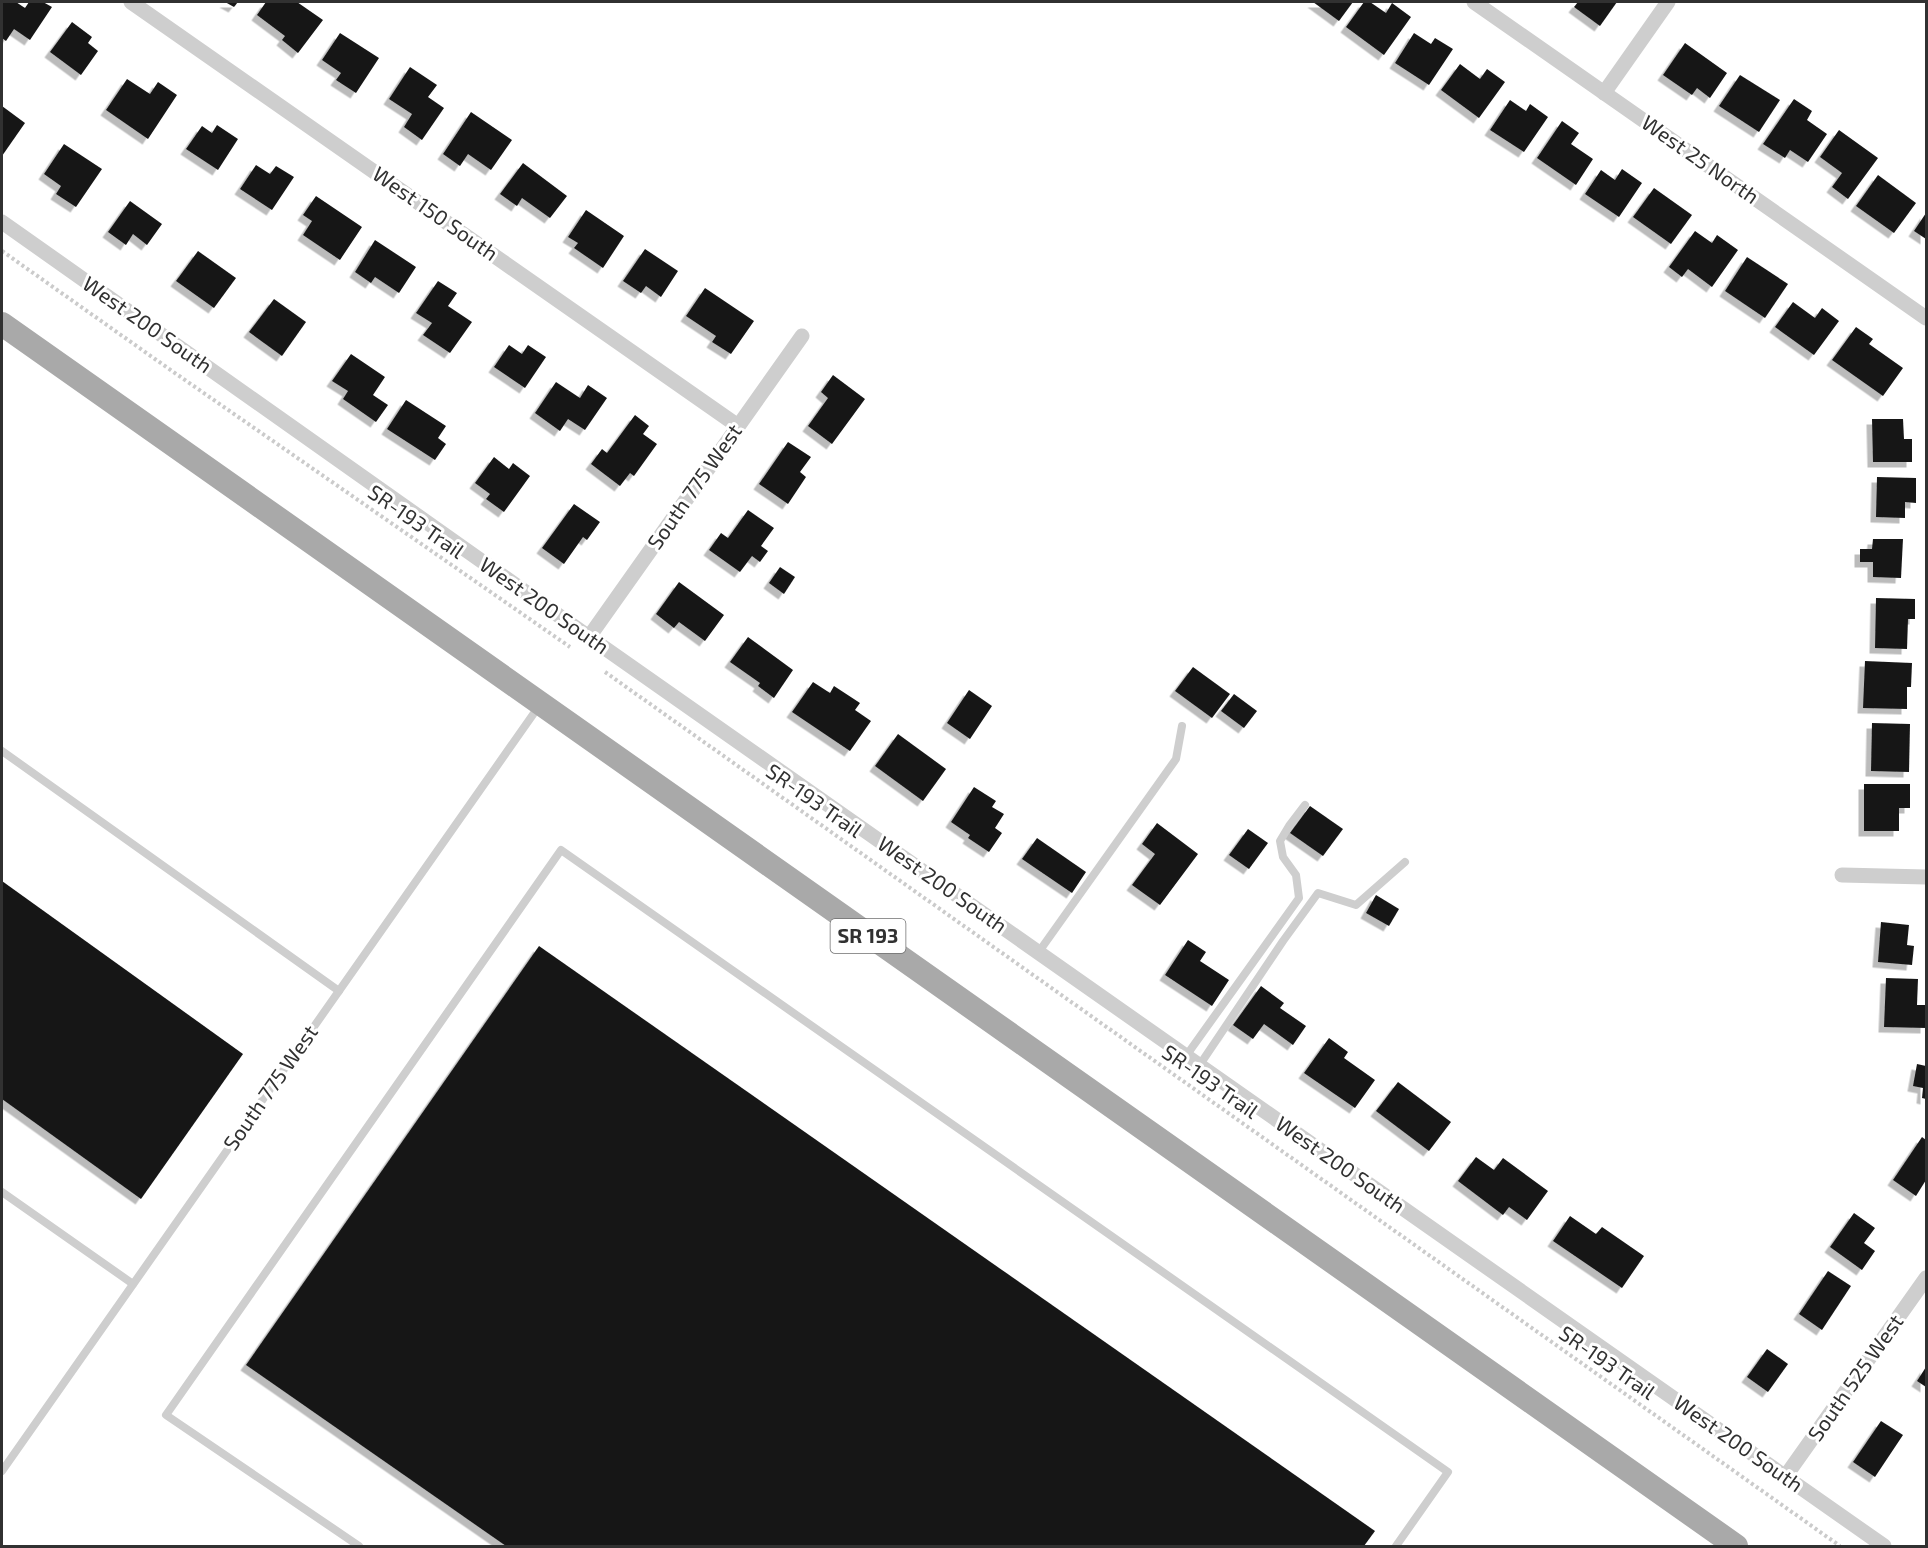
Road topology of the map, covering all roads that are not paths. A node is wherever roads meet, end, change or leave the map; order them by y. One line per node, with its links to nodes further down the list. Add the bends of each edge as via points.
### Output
1 (132, 2): 9 (street, West 150 South)
2 (1474, 2): 4 (street, West 25 North)
3 (1668, 2): 4 (street)
4 (1604, 93): 6 (street, West 25 North)
5 (2, 222): 10 (street, West 200 South)
6 (1926, 318)
7 (2, 324): 11 (main road, SR 193)
8 (802, 336): 9 (street, South 775 West)
9 (738, 426): 10 (street, South 775 West)
10 (589, 638): 18 (street, West 200 South)
11 (540, 705): 19 (lane, South 775 West); 29 (main road, SR 193)
12 (1182, 726): 18 (lane, via 1176,759)
13 (2, 751): 19 (lane)
14 (1305, 805): 20 (lane, via 1280,841 1283,857 1296,875 1299,898)
15 (1405, 862): 21 (lane, via 1356,905 1318,893)
16 (1842, 875): 17 (street)
17 (1926, 877)
18 (1038, 953): 20 (street, West 200 South)
19 (339, 991): 24 (lane, South 775 West)
20 (1186, 1056): 21 (street, West 200 South)
21 (1199, 1066): 26 (street, West 200 South)
22 (2, 1192): 24 (lane)
23 (1926, 1278): 26 (street, South 525 West)
24 (133, 1284): 25 (lane, South 775 West)
25 (2, 1471)
26 (1785, 1477): 30 (street, West 200 South)
27 (359, 1546): 28 (lane, via 166,1415 561,850 1448,1472)
28 (1396, 1546)
29 (1736, 1546)
30 (1884, 1546)

